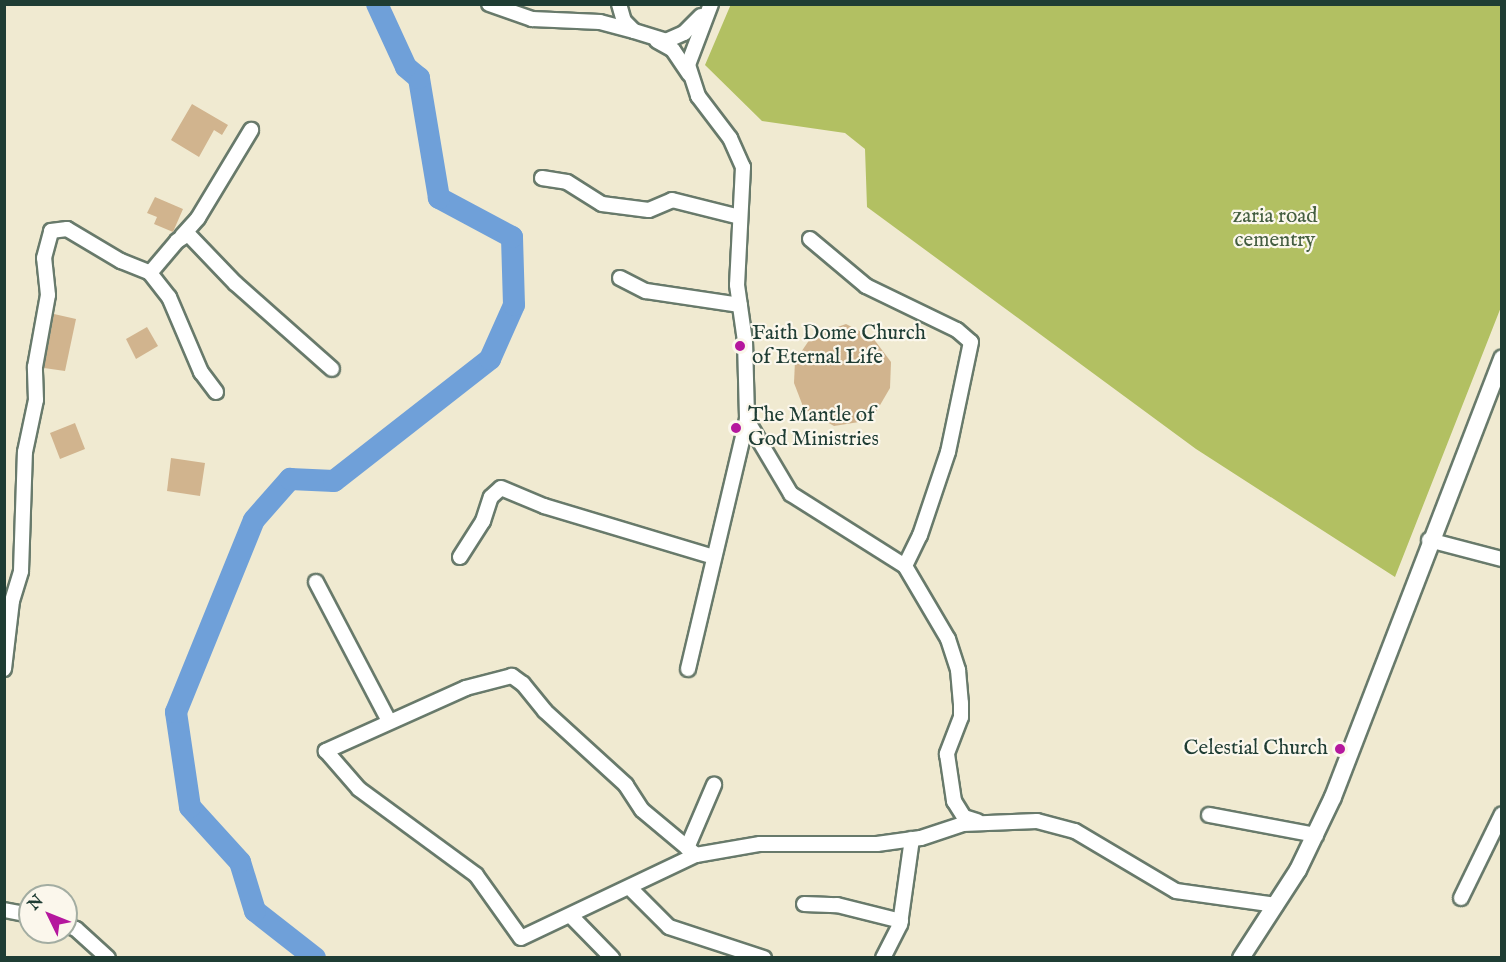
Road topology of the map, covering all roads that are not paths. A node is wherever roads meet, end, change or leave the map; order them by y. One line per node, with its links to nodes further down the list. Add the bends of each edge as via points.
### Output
1 (489, 4): 4 (street, via 532,19 600,22)
2 (619, 4): 4 (street, via 624,21)
3 (711, 5): 5 (street, via 674,39); 6 (street, via 688,65)
4 (634, 31): 5 (street)
5 (653, 39): 6 (street, via 673,50 686,66)
6 (692, 83): 9 (street, via 740,156)
7 (251, 130): 10 (street, via 198,218)
8 (542, 178): 9 (street, via 567,182 602,204 649,210 672,200)
9 (740, 217): 14 (street)
10 (182, 236): 12 (street); 16 (street, via 194,238 236,284)
11 (810, 239): 23 (street, via 866,286 957,330 971,342 948,452 920,535)
12 (150, 273): 17 (street, via 169,297 201,372); 25 (street, via 67,229 55,228 47,235 44,258 48,295 36,367 36,400 25,452 23,555 12,601)
13 (620, 278): 14 (street, via 656,294)
14 (740, 305): 18 (street)
15 (1502, 358): 19 (street)
16 (332, 369)
17 (216, 392)
18 (747, 420): 21 (street); 23 (street, via 791,494)
19 (1429, 540): 22 (street); 32 (street)
20 (460, 557): 21 (street, via 483,521 491,496 501,488 544,506)
21 (714, 557): 26 (street)
22 (1502, 559)
23 (905, 566): 31 (street, via 948,639 958,670 961,717 947,754 954,801 964,816)
24 (316, 582): 27 (street)
25 (4, 669)
26 (688, 669)
27 (389, 721): 34 (street, via 495,678 519,679 544,711 626,785 642,810); 39 (street, via 331,745 327,756 359,789 476,875 521,938)
28 (714, 785): 34 (street)
29 (1502, 814): 36 (street)
30 (1209, 815): 32 (street)
31 (985, 823): 33 (street); 38 (street, via 1037,820 1058,824 1142,869 1167,887)
32 (1316, 835): 38 (street)
33 (912, 839): 34 (street, via 878,844 760,844); 40 (street)
34 (691, 852): 35 (street)
35 (630, 888): 39 (street); 42 (street, via 669,927)
36 (1461, 898)
37 (804, 904): 40 (street, via 837,906)
38 (1276, 905): 47 (street)
39 (571, 916): 44 (street)
40 (901, 921): 46 (street)
41 (78, 931): 43 (street)
42 (739, 955): 45 (street)
43 (108, 957)
44 (612, 957)
45 (764, 957)
46 (883, 957)
47 (1241, 957)

